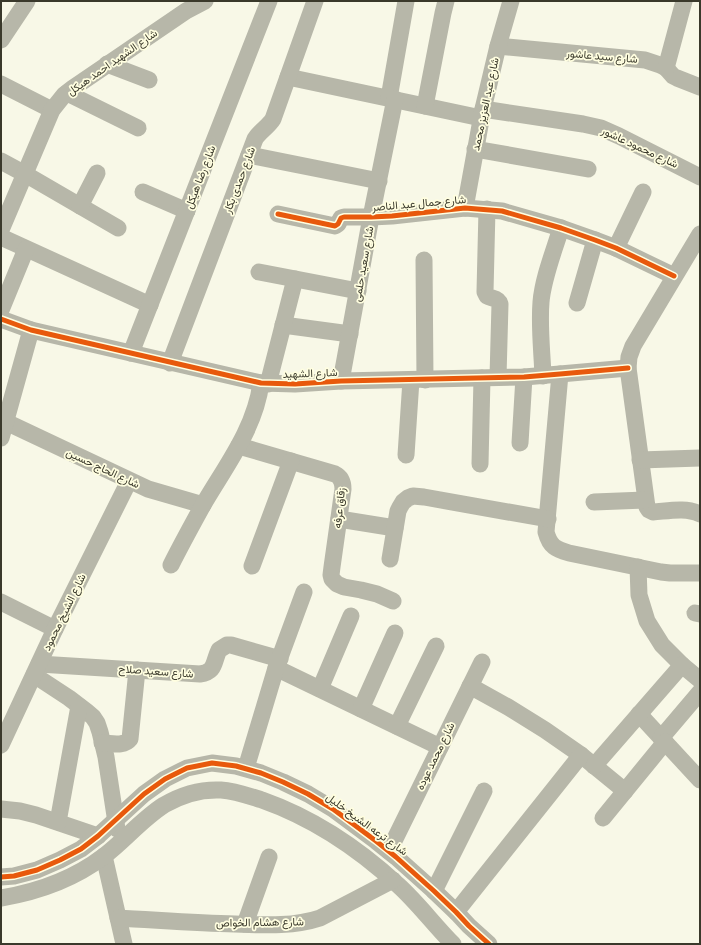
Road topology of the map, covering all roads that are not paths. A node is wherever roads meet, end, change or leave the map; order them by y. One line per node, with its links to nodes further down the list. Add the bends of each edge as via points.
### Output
1 (26, 1): 9 (street)
2 (269, 1): 37 (street, شارع رضا هيكل)
3 (315, 1): 13 (street, شارع حمدى بكار)
4 (406, 1): 18 (street, شارع سعيد حلمى)
5 (446, 1): 19 (street)
6 (511, 1): 10 (street, شارع عبد العزيز محمد)
7 (684, 1): 12 (street)
8 (202, 2): 11 (street, شارع الشهيد احمد هيكل)
9 (1, 40)
10 (498, 46): 12 (street, شارع سيد عاشور, via 645,60); 21 (street, شارع عبد العزيز محمد)
11 (107, 64): 14 (street); 17 (street, شارع الشهيد احمد هيكل)
12 (666, 68): 16 (street, شارع سيد عاشور, via 673,76)
13 (288, 76): 18 (street, شارع محمود عاشور); 24 (street, شارع حمدى بكار, via 273,119 258,133)
14 (149, 80)
15 (1, 84): 20 (street)
16 (700, 87)
17 (67, 92): 20 (street, شارع الشهيد احمد هيكل); 22 (street)
18 (392, 99): 19 (street, شارع محمود عاشور); 30 (street, شارع سعيد حلمى)
19 (425, 106): 21 (street, شارع محمود عاشور)
20 (52, 110): 28 (street, شارع الشهيد احمد هيكل)
21 (482, 113): 23 (street, شارع عبد العزيز محمد); 29 (street, شارع محمود عاشور, via 601,128)
22 (138, 128)
23 (476, 149): 26 (street); 35 (street, شارع عبد العزيز محمد)
24 (249, 155): 30 (street); 61 (street, شارع حمدى بكار)
25 (1, 161): 28 (street)
26 (588, 169)
27 (97, 173): 34 (street)
28 (25, 174): 33 (street, شارع الشهيد احمد هيكل); 34 (street)
29 (700, 177)
30 (379, 180): 39 (street, شارع سعيد حلمى)
31 (142, 192): 37 (street)
32 (642, 192): 46 (street)
33 (7, 200): 42 (street, شارع الشهيد احمد هيكل)
34 (80, 206): 40 (street)
35 (465, 208): 36 (street, شارع جمال عبد الناصر); 39 (street, شارع جمال عبد الناصر)
36 (487, 209): 41 (street, شارع جمال عبد الناصر); 64 (street, via 485,292 500,304)
37 (187, 211): 54 (street, شارع رضا هيكل)
38 (278, 214): 39 (street, شارع جمال عبد الناصر, via 335,226 344,217)
39 (371, 217): 52 (street, شارع سعيد حلمى)
40 (118, 228)
41 (561, 228): 45 (street, شارع جمال عبد الناصر); 63 (street, via 541,302 541,317)
42 (1, 230)
43 (700, 234): 50 (street)
44 (1, 237): 47 (street)
45 (595, 240): 46 (street, شارع جمال عبد الناصر); 53 (street)
46 (616, 248): 50 (street, شارع جمال عبد الناصر)
47 (26, 249): 54 (street); 55 (street)
48 (424, 260): 67 (street)
49 (259, 272): 51 (street)
50 (674, 276): 62 (street, via 633,346)
51 (295, 279): 52 (street); 57 (street)
52 (358, 291): 59 (street, شارع سعيد حلمى)
53 (577, 303)
54 (150, 305): 60 (street, شارع رضا هيكل)
55 (1, 310)
56 (1, 319): 58 (street, شارع الشهيد)
57 (283, 325): 59 (street); 69 (street)
58 (31, 330): 60 (street, شارع الشهيد); 70 (street)
59 (350, 334): 68 (street, شارع سعيد حلمى)
60 (131, 353): 61 (street, شارع الشهيد)
61 (170, 363): 69 (street, شارع الشهيد)
62 (628, 368): 63 (street, شارع الشهيد); 76 (street)
63 (552, 375): 65 (street, شارع الشهيد); 85 (street)
64 (498, 377): 65 (street, شارع الشهيد); 66 (street, شارع الشهيد)
65 (524, 377): 72 (street)
66 (482, 378): 67 (street, شارع الشهيد); 78 (street)
67 (418, 380): 68 (street, شارع الشهيد); 74 (street)
68 (341, 381): 69 (street, شارع الشهيد)
69 (264, 384): 73 (street)
70 (6, 422): 71 (street); 79 (street, شارع الحاج حسين)
71 (1, 438)
72 (520, 443)
73 (239, 446): 77 (street, زقاق عرفه); 82 (street)
74 (406, 455)
75 (700, 458): 76 (street)
76 (640, 460): 80 (street)
77 (291, 461): 84 (street, زقاق عرفه, via 339,476 343,484); 89 (street)
78 (480, 464)
79 (129, 481): 82 (street, شارع الحاج حسين); 96 (street, شارع الشيخ محمود)
80 (645, 500): 81 (street); 83 (street, via 649,510 653,512 687,510)
81 (594, 502)
82 (203, 505): 88 (street)
83 (700, 514)
84 (339, 519): 86 (street); 93 (street, زقاق عرفه, via 331,575 334,582)
85 (548, 519): 86 (street, via 413,496 400,507); 90 (street, via 548,539 559,550)
86 (395, 528): 87 (street)
87 (390, 559)
88 (170, 565)
89 (252, 566)
90 (638, 567): 91 (street, via 670,573); 101 (street, via 639,595 647,622 662,645)
91 (700, 573)
92 (304, 592): 100 (street)
93 (393, 601)
94 (1, 602): 96 (street)
95 (351, 616): 106 (street)
96 (55, 629): 102 (street, شارع الشيخ محمود)
97 (395, 633): 109 (street)
98 (436, 646): 111 (street)
99 (482, 662): 105 (street, شارع محمد عوده)
100 (278, 664): 103 (street, شارع سعيد صلاح, via 236,646 227,645 219,650 212,669 208,672 200,674); 106 (street); 118 (street)
101 (682, 665): 104 (street); 110 (street)
102 (37, 669): 103 (street, شارع سعيد صلاح); 108 (street); 114 (street, شارع الشيخ محمود)
103 (137, 670): 113 (street, via 130,739 127,743)
104 (700, 680)
105 (470, 686): 115 (street, شارع محمد عوده); 116 (street, via 521,714)
106 (320, 689): 109 (street)
107 (700, 692): 112 (street)
108 (79, 706): 113 (street, via 93,717); 125 (street)
109 (362, 709): 111 (street)
110 (639, 714): 112 (street); 117 (street)
111 (397, 726): 115 (street)
112 (663, 740): 119 (street); 120 (street)
113 (102, 743): 124 (street)
114 (1, 745)
115 (440, 747): 128 (street, شارع محمد عوده)
116 (581, 755): 117 (street); 135 (street)
117 (594, 766): 120 (street)
118 (246, 768): 124 (street, شارع ترعه الشيخ خليل, via 212,763 188,768 165,779 144,794); 128 (street, شارع ترعه الشيخ خليل, via 308,794 356,825)
119 (700, 780)
120 (625, 791): 123 (street)
121 (484, 792): 133 (street)
122 (1, 809): 125 (street, via 20,811)
123 (603, 818)
124 (115, 821): 126 (street, شارع ترعه الشيخ خليل); 127 (street)
125 (58, 822): 126 (street)
126 (98, 836): 131 (street, شارع ترعه الشيخ خليل, via 81,849 37,870)
127 (120, 842): 129 (street); 132 (street, via 163,806 177,798 206,790 222,790 271,803 317,825 360,853)
128 (389, 851): 133 (street, شارع ترعه الشيخ خليل)
129 (104, 856): 134 (street, via 82,871 60,881); 136 (street)
130 (269, 857): 137 (street)
131 (1, 877)
132 (392, 880): 137 (street, شارع هشام الخواص, via 309,922); 139 (street)
133 (434, 891): 135 (street, شارع ترعه الشيخ خليل)
134 (1, 898)
135 (456, 912): 140 (street, شارع ترعه الشيخ خليل)
136 (118, 918): 137 (street, شارع هشام الخواص); 138 (street)
137 (245, 924)
138 (124, 944)
139 (454, 944)
140 (490, 944)

